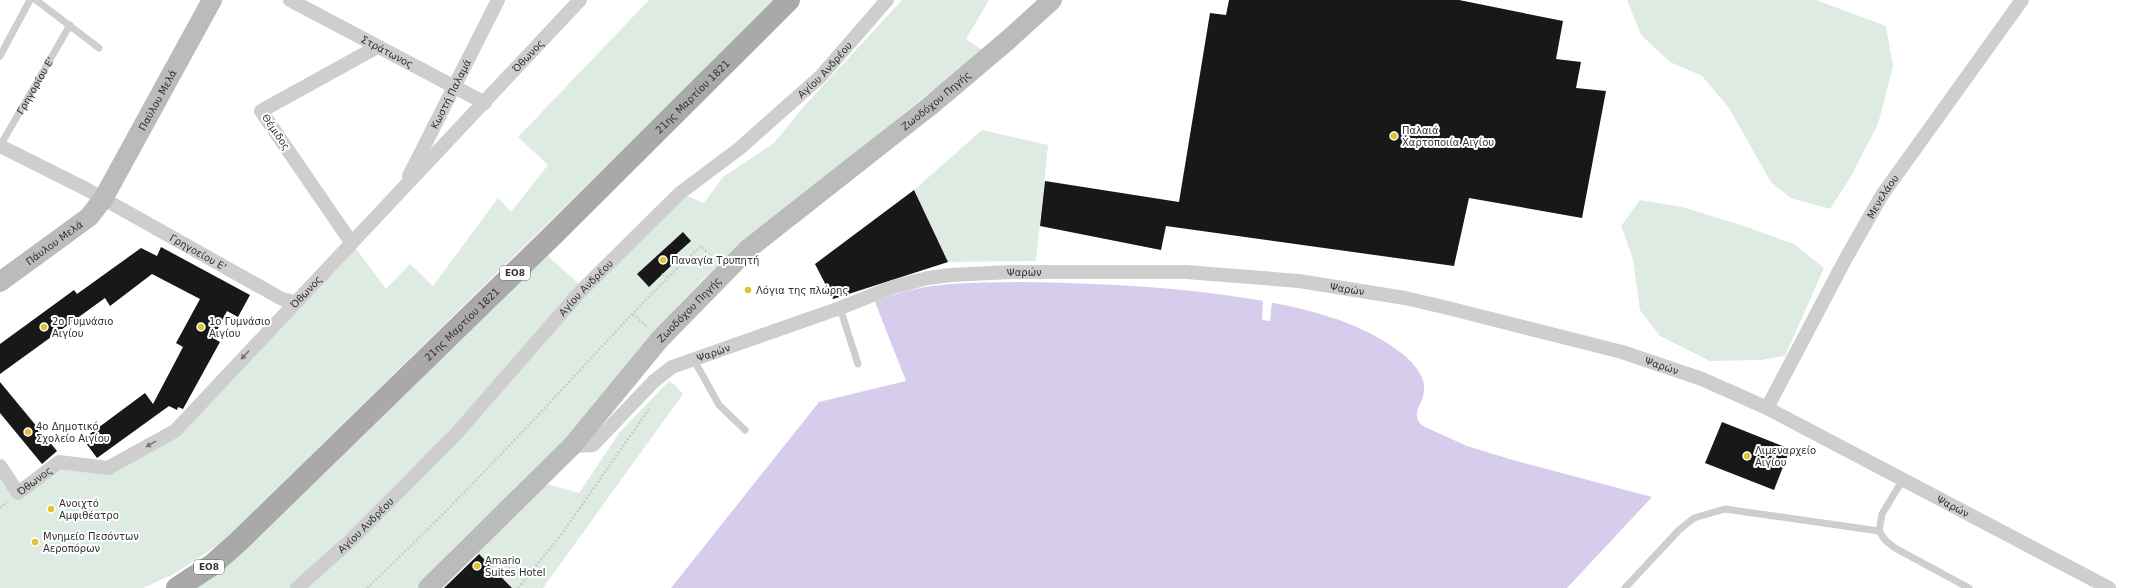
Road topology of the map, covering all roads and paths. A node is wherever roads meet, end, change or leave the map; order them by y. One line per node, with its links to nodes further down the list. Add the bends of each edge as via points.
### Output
1 (30, 0): 15 (lane)
2 (36, 0): 12 (lane)
3 (212, 0): 20 (main road, Παύλου Μελά)
4 (290, 0): 11 (street, Στράτωνος)
5 (498, 0): 16 (street, Κωστή Παλαμά)
6 (580, 0): 17 (street, Όθωνος)
7 (789, 0): 37 (main road, 21ης Μαρτίου 1821 / ΕΟ8, via 550,238 238,542 212,565)
8 (888, 0): 38 (street, Αγίου Ανδρέου, via 820,77 740,148 680,193 579,293 456,434 351,540)
9 (1052, 0): 33 (main road, Ζωοδόχου Πηγής, via 930,106 748,249 660,339)
10 (2022, 0): 31 (street, Μενελάου, via 1882,195)
11 (316, 6): 13 (street, Στράτωνος)
12 (70, 25): 14 (lane); 18 (lane, Γρηγορίου Ε')
13 (377, 47): 16 (street, Στράτωνος); 21 (street, Θέμιδος, via 261,111)
14 (99, 48)
15 (0, 56)
16 (454, 87): 17 (street, Στράτωνος); 19 (street, Κωστή Παλαμά)
17 (485, 103): 19 (street, Όθωνος)
18 (0, 146): 20 (street, Γρηγορίου Ε', via 86,188)
19 (403, 189): 21 (street, Όθωνος)
20 (103, 199): 25 (main road, Πάυλου Μελά, via 89,217); 26 (street, Γρηγοείου Ε', via 282,299)
21 (351, 242): 26 (street, Όθωνος)
22 (701, 246): 24 (path)
23 (662, 274): 24 (path)
24 (667, 277): 39 (path, via 511,444 421,537)
25 (0, 282)
26 (294, 302): 34 (street, Όθωνος, one-way to 34, via 174,431 108,468 59,462 18,493)
27 (840, 308): 28 (street, Ψαρών); 29 (lane); 31 (street, Ψαρών, via 893,287 951,275 1011,272 1186,272 1266,276 1405,298 1622,352 1702,379)
28 (694, 360): 32 (lane, via 719,405); 33 (street, Ψαρών, via 672,367 654,381 593,445)
29 (858, 364)
30 (651, 407): 41 (path, via 561,535)
31 (1767, 408): 35 (street, Ψαρών)
32 (744, 430)
33 (572, 446): 40 (main road, Ζωοδόχου Πηγής)
34 (0, 466)
35 (1902, 481): 36 (lane, via 1882,514); 44 (street, Ψαρών)
36 (1879, 531): 42 (lane, via 1725,509 1706,513 1679,530); 43 (lane, via 1895,548)
37 (177, 588)
38 (297, 588)
39 (367, 588)
40 (428, 588)
41 (518, 588)
42 (1625, 588)
43 (1969, 588)
44 (2109, 588)

